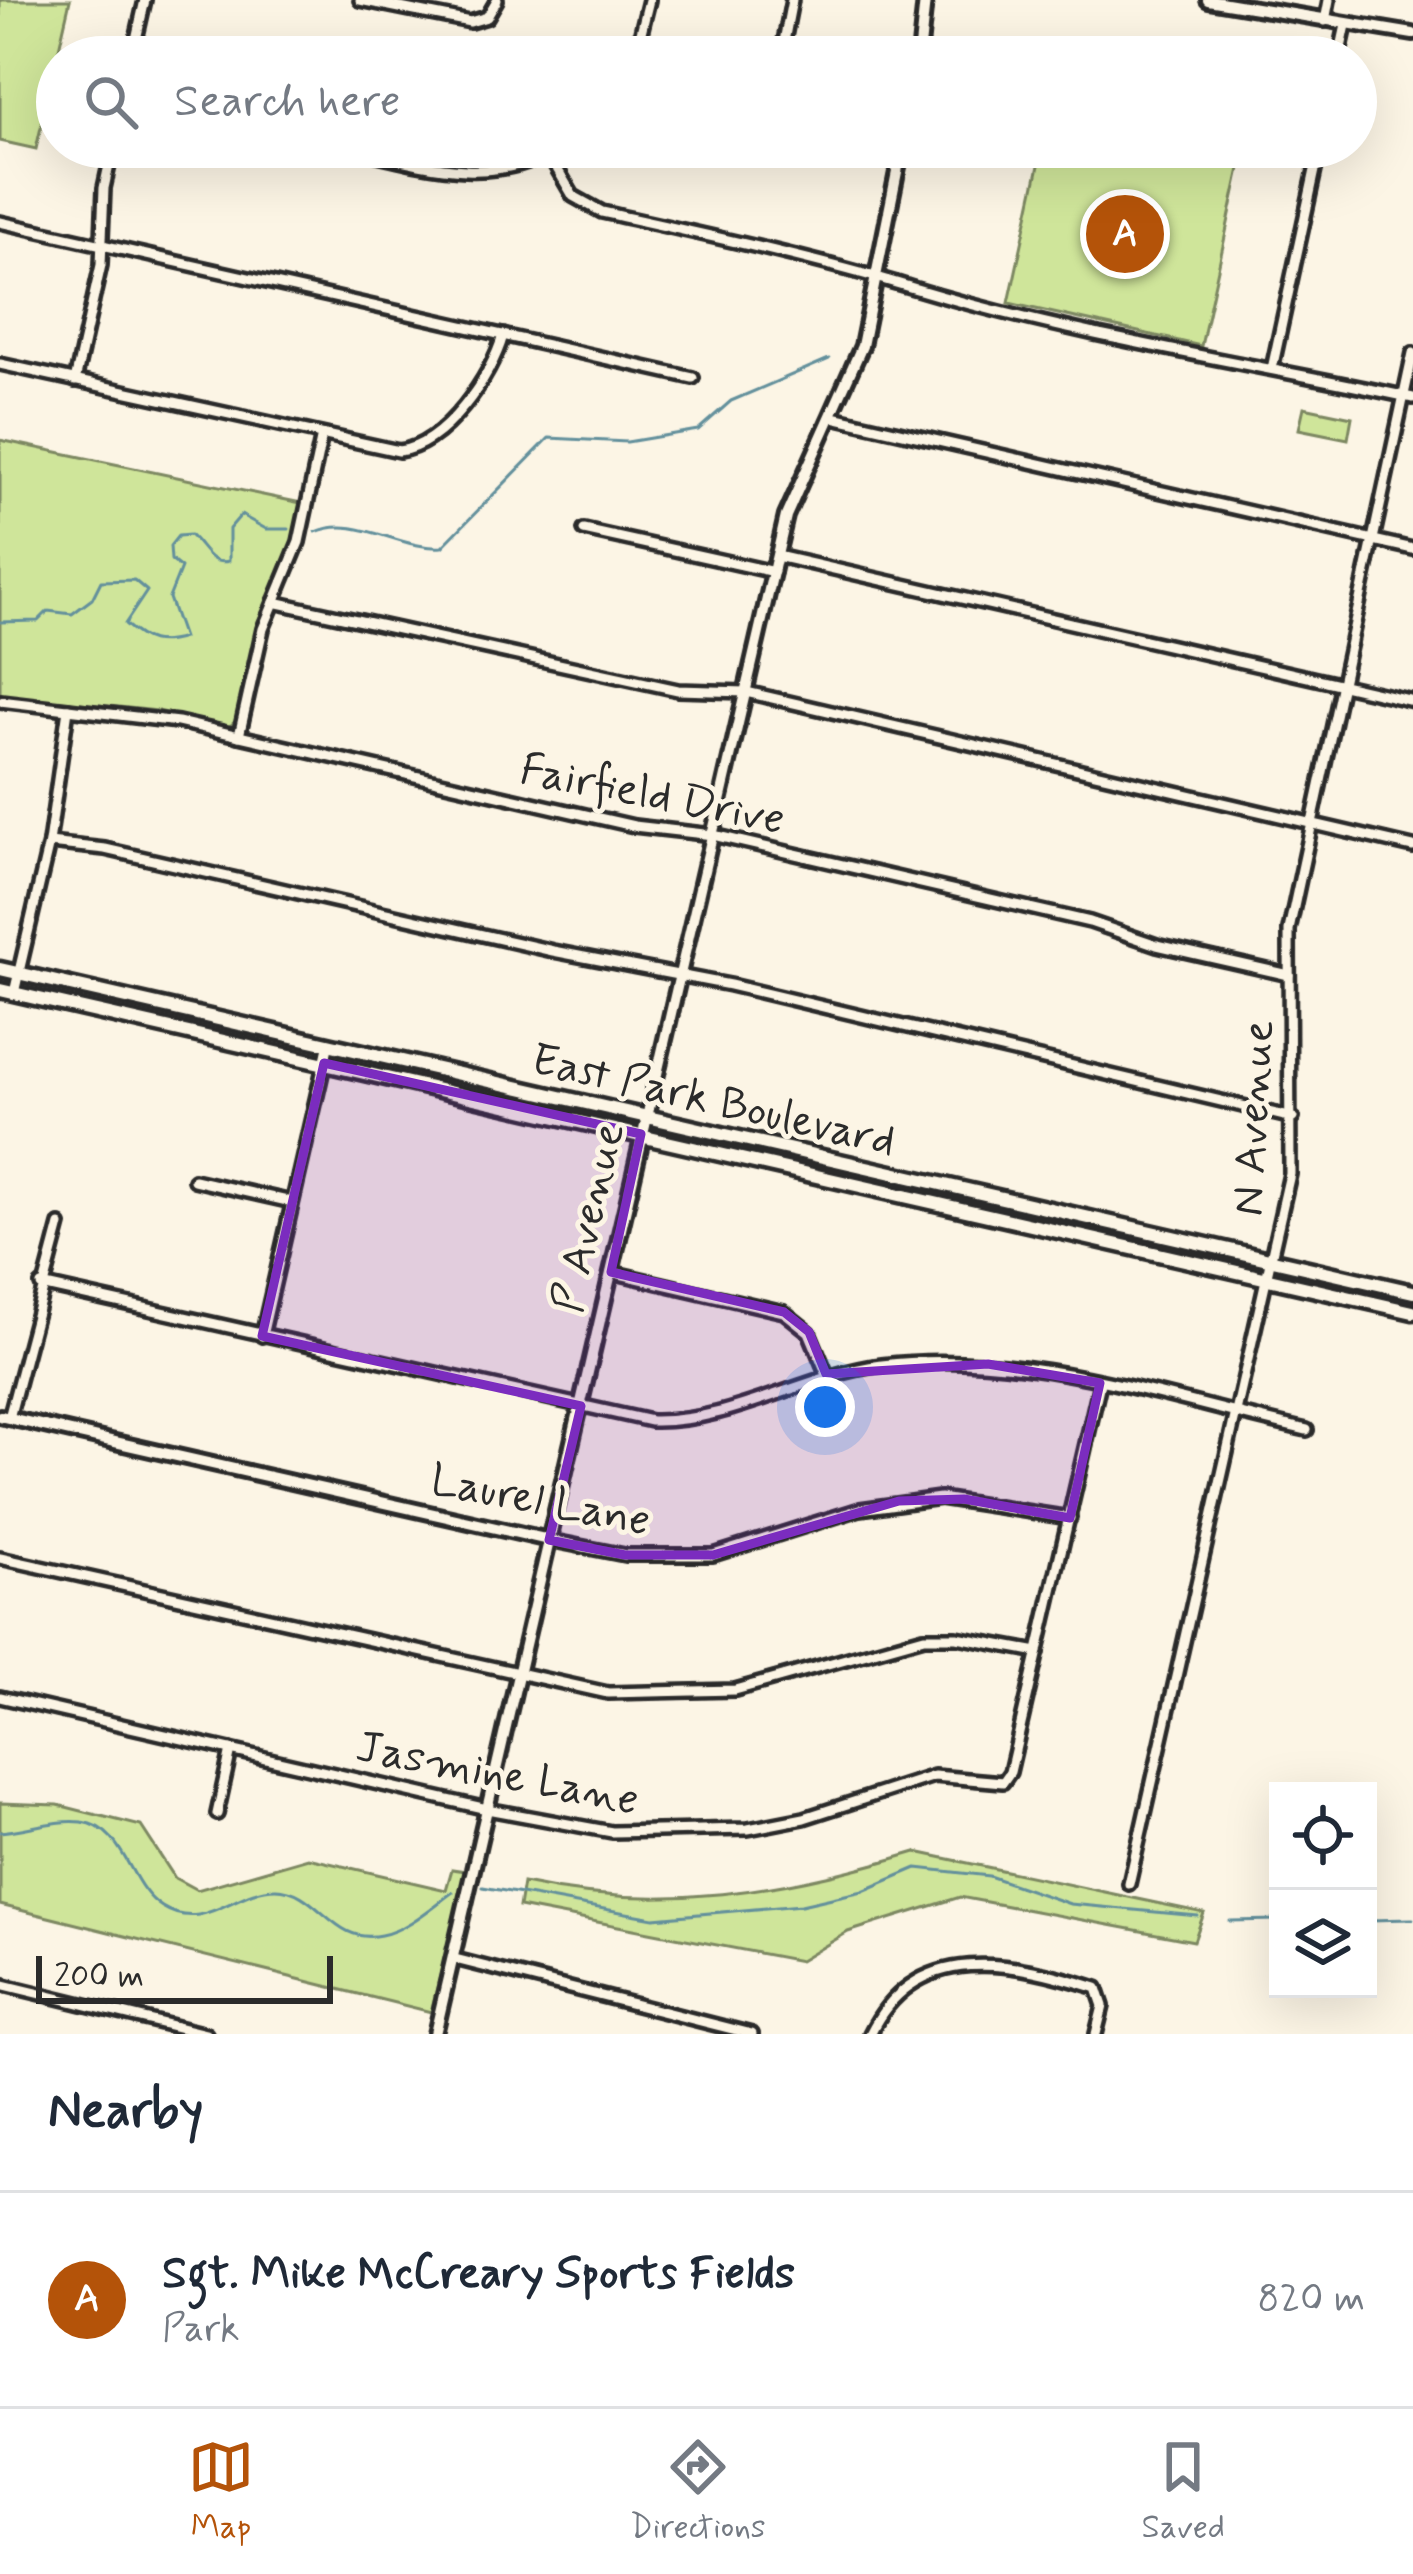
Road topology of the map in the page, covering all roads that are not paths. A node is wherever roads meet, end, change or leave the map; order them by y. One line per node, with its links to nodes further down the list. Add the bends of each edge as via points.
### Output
1 (145, 0): 12 (street)
2 (359, 0): 3 (street, via 470,22 487,17)
3 (497, 0)
4 (649, 0): 13 (street)
5 (792, 0): 14 (street)
6 (926, 0): 15 (street)
7 (1208, 0): 9 (street)
8 (1329, 0): 9 (street)
9 (1324, 21): 10 (street)
10 (1346, 25): 11 (street); 16 (street)
11 (1413, 34)
12 (137, 36)
13 (640, 36)
14 (785, 36)
15 (922, 36)
16 (1344, 36)
17 (108, 168): 22 (street)
18 (559, 168): 23 (street, via 565,186 591,208)
19 (898, 168): 23 (street, P Avenue)
20 (1315, 168): 27 (street)
21 (0, 222): 22 (street)
22 (102, 245): 24 (street); 29 (street)
23 (877, 275): 27 (street); 31 (street, P Avenue, via 862,346)
24 (503, 335): 28 (street); 32 (street, via 488,373 415,448 393,451)
25 (1413, 353): 30 (street, N Avenue)
26 (0, 364): 29 (street)
27 (1272, 369): 30 (street)
28 (693, 378)
29 (75, 381): 32 (street)
30 (1408, 397): 34 (street, N Avenue)
31 (832, 417): 34 (street); 36 (street, P Avenue, via 791,498)
32 (322, 435): 38 (street, via 299,542)
33 (584, 530): 37 (street)
34 (1377, 541): 35 (street); 39 (street, N Avenue)
35 (1413, 549)
36 (777, 556): 37 (street, P Avenue); 39 (street)
37 (774, 572): 40 (street, P Avenue)
38 (274, 602): 40 (street, via 678,690); 44 (street)
39 (1344, 686): 42 (street); 45 (street, N Avenue)
40 (746, 692): 45 (street); 46 (street, P Avenue)
41 (0, 700): 43 (street, Fairfield Drive)
42 (1413, 700)
43 (68, 709): 44 (street, Fairfield Drive); 47 (street)
44 (238, 736): 46 (street, Fairfield Drive, via 634,826)
45 (1312, 825): 48 (street); 52 (street, N Avenue, via 1289,930)
46 (713, 835): 51 (street, P Avenue); 52 (street, Fairfield Drive)
47 (49, 843): 50 (street); 51 (street)
48 (1413, 847)
49 (0, 968): 50 (main road, East Park Boulevard)
50 (19, 973): 53 (street); 54 (main road, East Park Boulevard)
51 (679, 975): 58 (street); 59 (street, P Avenue)
52 (1289, 975): 58 (street, N Avenue)
53 (7, 991): 55 (main road, East Park Boulevard)
54 (117, 995): 55 (main road); 56 (main road, East Park Boulevard)
55 (112, 1015): 57 (main road, East Park Boulevard)
56 (328, 1047): 57 (street); 59 (main road, East Park Boulevard)
57 (325, 1063): 60 (main road, East Park Boulevard); 62 (street)
58 (1293, 1118): 64 (street, N Avenue)
59 (645, 1119): 60 (street, P Avenue); 64 (main road, East Park Boulevard)
60 (641, 1134): 65 (street, P Avenue); 66 (main road, East Park Boulevard)
61 (194, 1180): 62 (street)
62 (292, 1202): 70 (street)
63 (60, 1225): 67 (street)
64 (1273, 1262): 66 (street, N Avenue); 68 (main road, East Park Boulevard)
65 (611, 1272): 71 (street, via 784,1312 809,1332); 73 (street, P Avenue)
66 (1268, 1279): 69 (main road, East Park Boulevard); 74 (street, N Avenue)
67 (40, 1285): 70 (street); 75 (street)
68 (1413, 1292)
69 (1413, 1312)
70 (262, 1336): 73 (street)
71 (827, 1375): 72 (street, via 893,1364 988,1364); 73 (street, via 676,1420)
72 (1100, 1383): 74 (street); 77 (street, Jasmine Lane)
73 (581, 1406): 78 (street, P Avenue)
74 (1237, 1414): 76 (street); 86 (street, N Avenue)
75 (4, 1417): 78 (street, Laurel Lane)
76 (1307, 1430)
77 (1070, 1518): 78 (street, Laurel Lane, via 940,1498 860,1509 713,1556 625,1556); 80 (street, Jasmine Lane)
78 (550, 1540): 81 (street, P Avenue)
79 (0, 1558): 81 (street)
80 (1038, 1652): 81 (street, via 924,1637 772,1683 692,1695 608,1693); 84 (street, Jasmine Lane, via 1003,1782 934,1776 804,1818 730,1831 612,1832)
81 (518, 1676): 84 (street, P Avenue)
82 (0, 1697): 83 (street, Jasmine Lane)
83 (231, 1750): 84 (street, Jasmine Lane); 85 (street)
84 (488, 1809): 87 (street, P Avenue)
85 (217, 1814)
86 (1130, 1884)
87 (455, 1959): 90 (street, P Avenue); 91 (street)
88 (0, 1984): 89 (street)
89 (206, 2034)
90 (436, 2034)
91 (752, 2034)
92 (870, 2034): 93 (street, via 907,1986 964,1963 1097,1988)
93 (1096, 2034)

